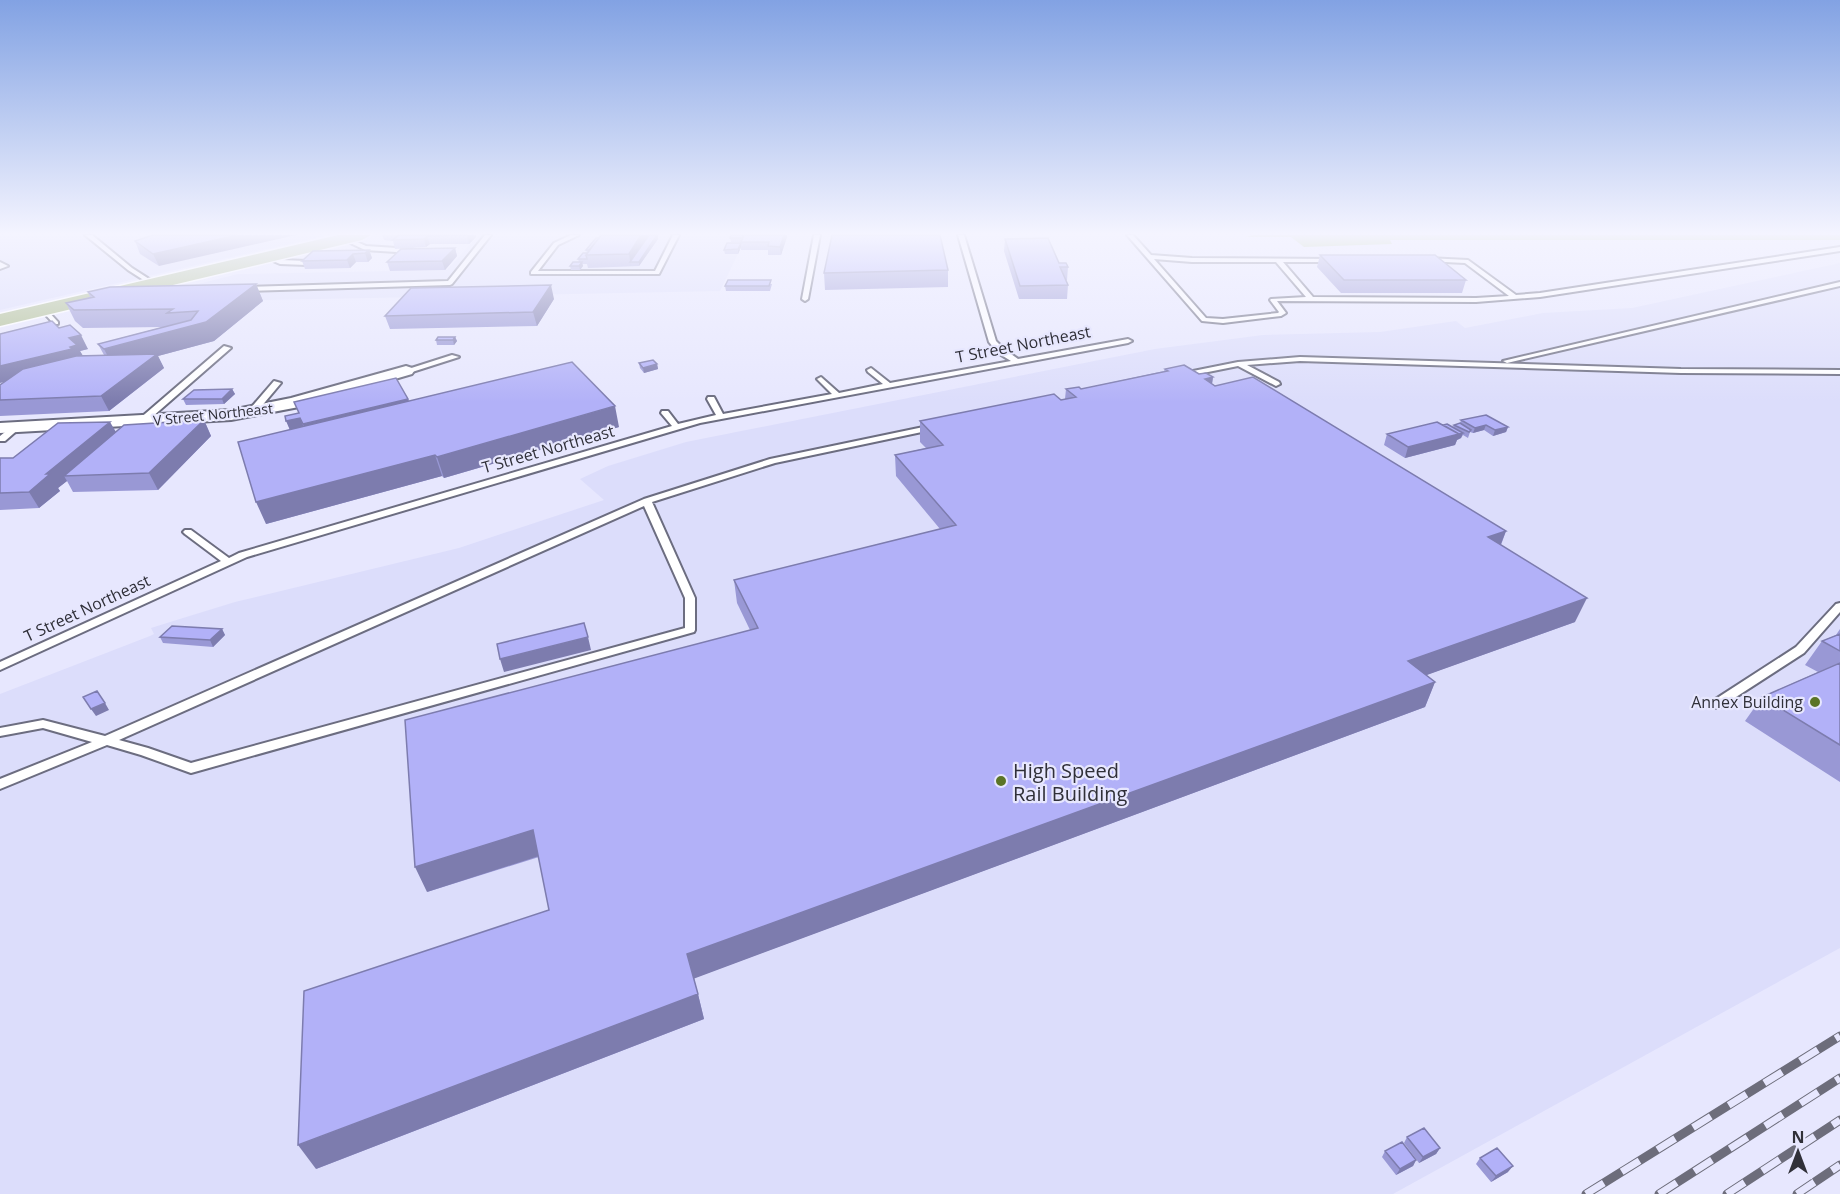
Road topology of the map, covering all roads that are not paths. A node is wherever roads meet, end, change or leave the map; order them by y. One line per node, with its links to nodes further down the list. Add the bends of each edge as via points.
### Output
1 (149, 291): 12 (main road, via 50,317)
2 (806, 291): 10 (lane)
3 (978, 291): 16 (lane, via 993,342)
4 (1179, 291): 11 (lane, via 1204,320 1279,315 1282,310 1273,300)
5 (1304, 291): 11 (lane)
6 (1506, 291): 9 (lane)
7 (1584, 291): 9 (lane)
8 (1811, 291): 18 (lane)
9 (1515, 297): 11 (lane)
10 (805, 299)
11 (1311, 299)
12 (0, 320)
13 (1128, 341): 16 (lane, T Street Northeast)
14 (227, 348): 32 (lane)
15 (455, 357): 20 (lane, V Street Northeast)
16 (1016, 362): 26 (lane, T Street Northeast)
17 (1238, 364): 18 (lane, via 1300,359); 22 (lane); 25 (lane)
18 (1494, 364): 21 (lane)
19 (871, 370): 26 (lane)
20 (406, 371): 29 (street, V Street Northeast)
21 (1840, 372)
22 (1168, 378)
23 (821, 380): 27 (lane)
24 (277, 383): 29 (lane)
25 (1276, 384)
26 (889, 386): 27 (lane, T Street Northeast)
27 (838, 396): 31 (lane, T Street Northeast)
28 (711, 399): 31 (lane)
29 (252, 412): 32 (street, V Street Northeast)
30 (665, 413): 34 (lane)
31 (721, 417): 34 (lane, T Street Northeast)
32 (141, 422): 35 (street, V Street Northeast)
33 (947, 424): 36 (lane, via 773,461)
34 (677, 428): 38 (lane, T Street Northeast)
35 (6, 431)
36 (648, 501): 43 (lane); 43 (lane, via 690,598 690,630 191,768)
37 (188, 532): 38 (lane)
38 (229, 562): 40 (lane, T Street Northeast)
39 (1840, 606): 41 (lane, via 1800,650)
40 (0, 666)
41 (1715, 705)
42 (0, 732): 43 (lane, via 43,724)
43 (105, 741): 44 (lane)
44 (0, 784)

